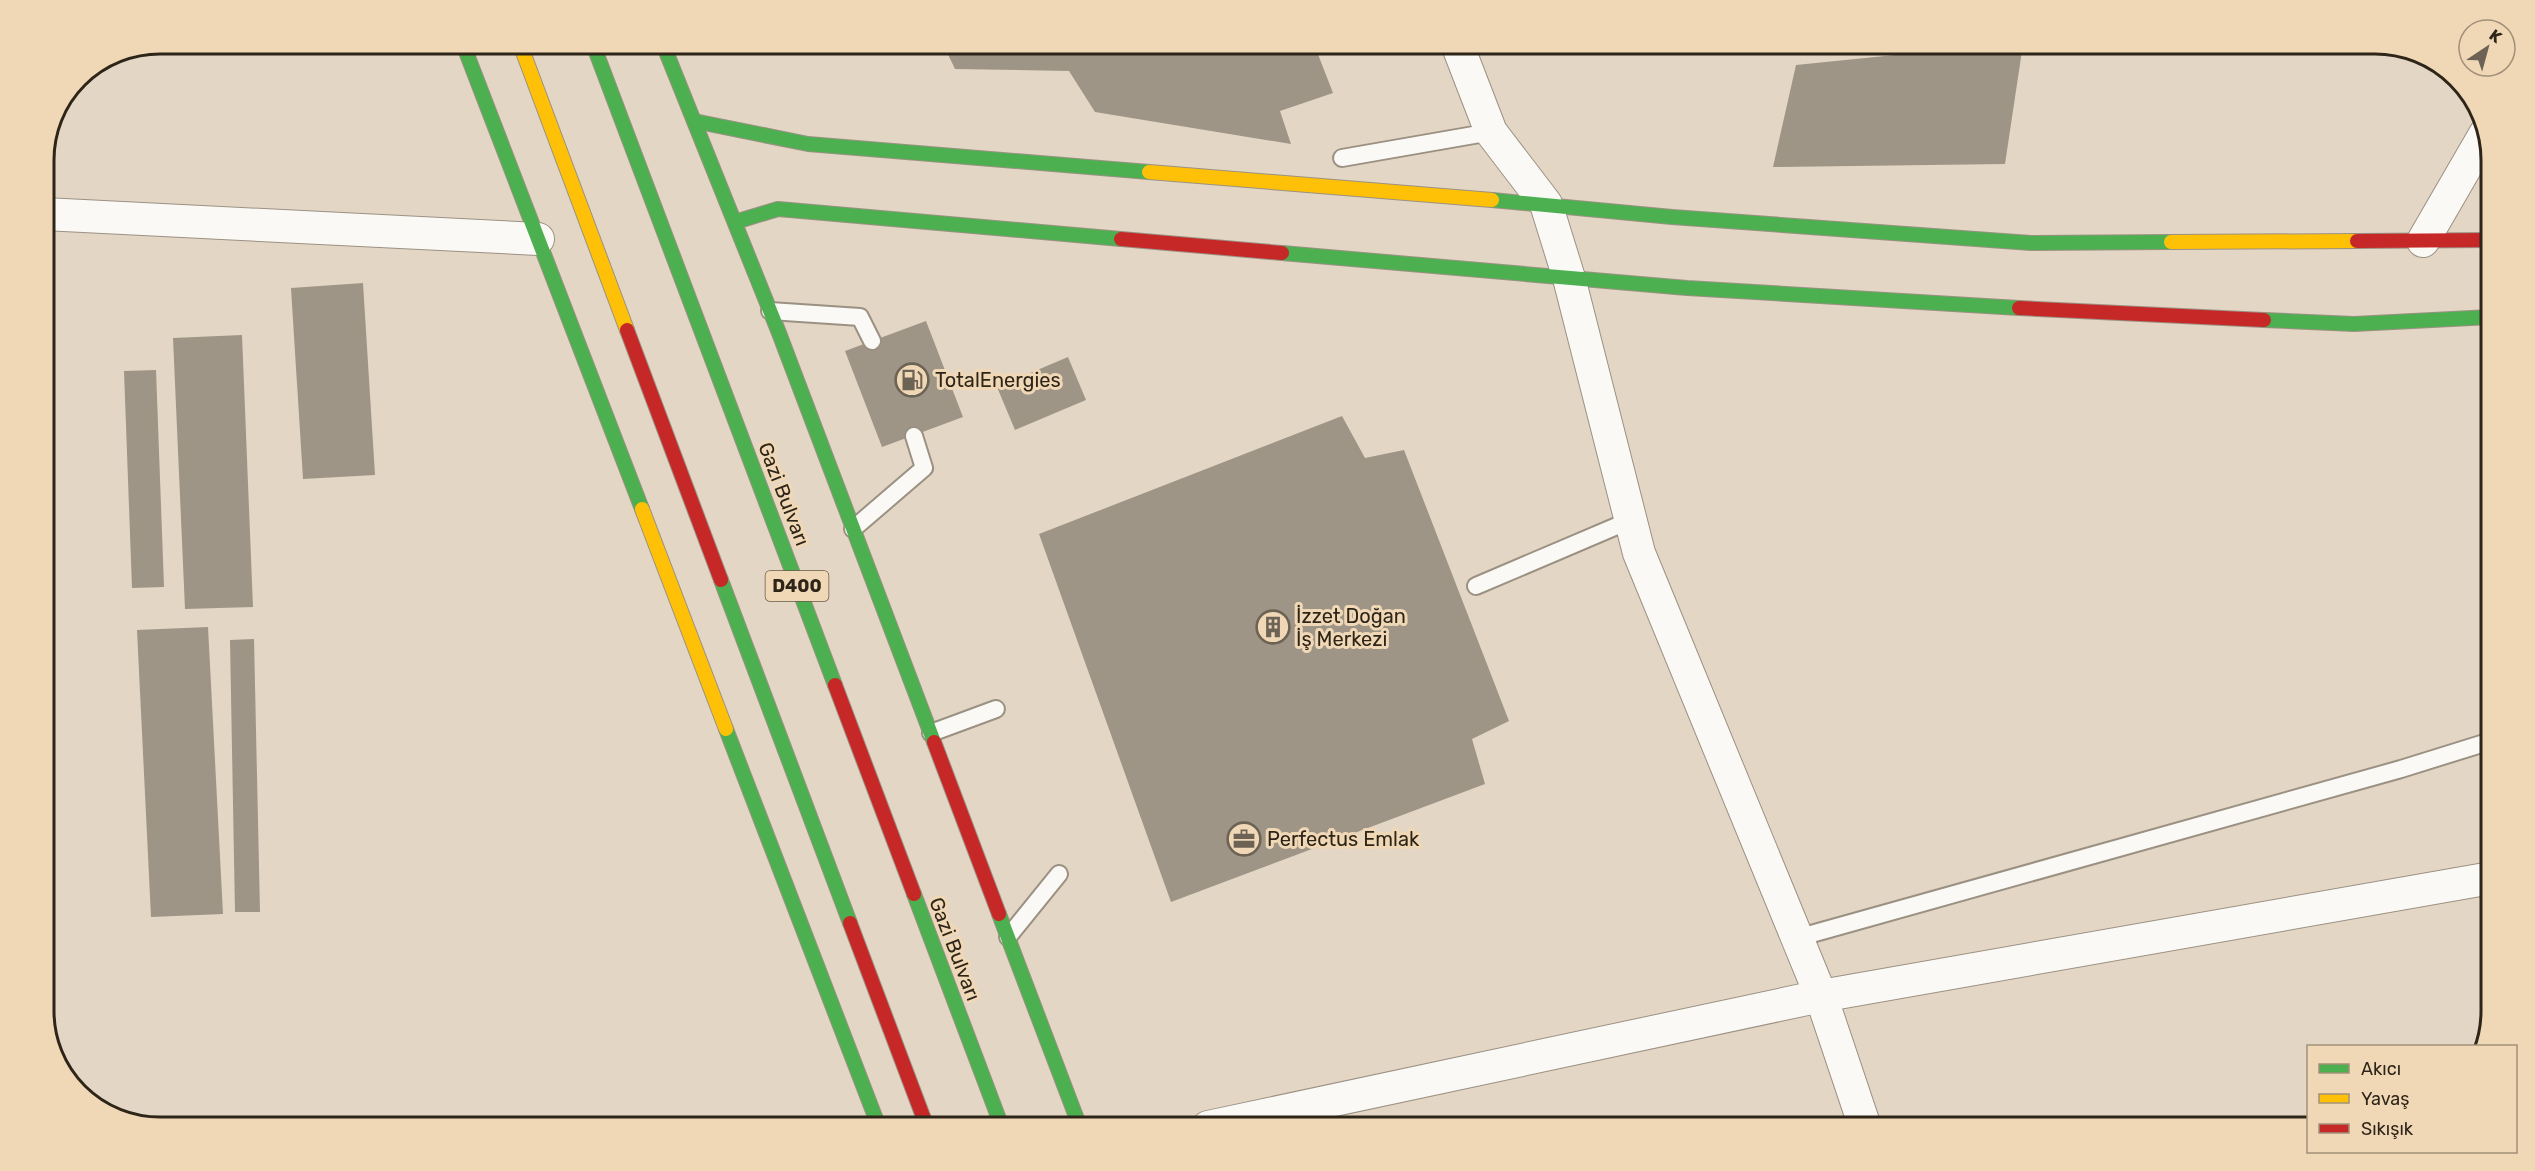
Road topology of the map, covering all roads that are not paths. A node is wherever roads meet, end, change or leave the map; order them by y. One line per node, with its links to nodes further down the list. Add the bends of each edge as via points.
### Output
1 (468, 54): 13 (main road)
2 (524, 54): 33 (main road)
3 (597, 54): 34 (main road, Gazi Bulvarı / D400)
4 (667, 54): 6 (main road)
5 (1461, 54): 7 (street)
6 (694, 121): 10 (main road, via 808,144); 12 (main road)
7 (1491, 132): 9 (lane); 10 (street)
8 (2480, 143): 15 (street)
9 (1342, 158)
10 (1546, 204): 15 (main road, via 2031,243); 16 (street)
11 (54, 215): 13 (street)
12 (735, 222): 16 (main road, via 778,209); 17 (main road)
13 (538, 239): 32 (main road)
14 (2481, 240): 15 (main road)
15 (2423, 241)
16 (1569, 278): 18 (main road, via 2113,314 2354,324); 21 (street)
17 (770, 311): 19 (lane, via 860,317); 22 (main road)
18 (2481, 318)
19 (872, 341)
20 (914, 436): 22 (lane, via 924,468)
21 (1630, 520): 23 (lane); 30 (street, via 1639,554)
22 (853, 529): 25 (main road)
23 (1476, 586)
24 (996, 709): 25 (lane)
25 (931, 733): 29 (main road)
26 (2481, 744): 30 (lane)
27 (1059, 874): 29 (lane)
28 (2481, 880): 31 (street)
29 (1008, 937): 35 (main road)
30 (1797, 938): 31 (street)
31 (1821, 996): 36 (street); 37 (street)
32 (875, 1117)
33 (923, 1117)
34 (998, 1117)
35 (1076, 1117)
36 (1273, 1117)
37 (1861, 1117)

